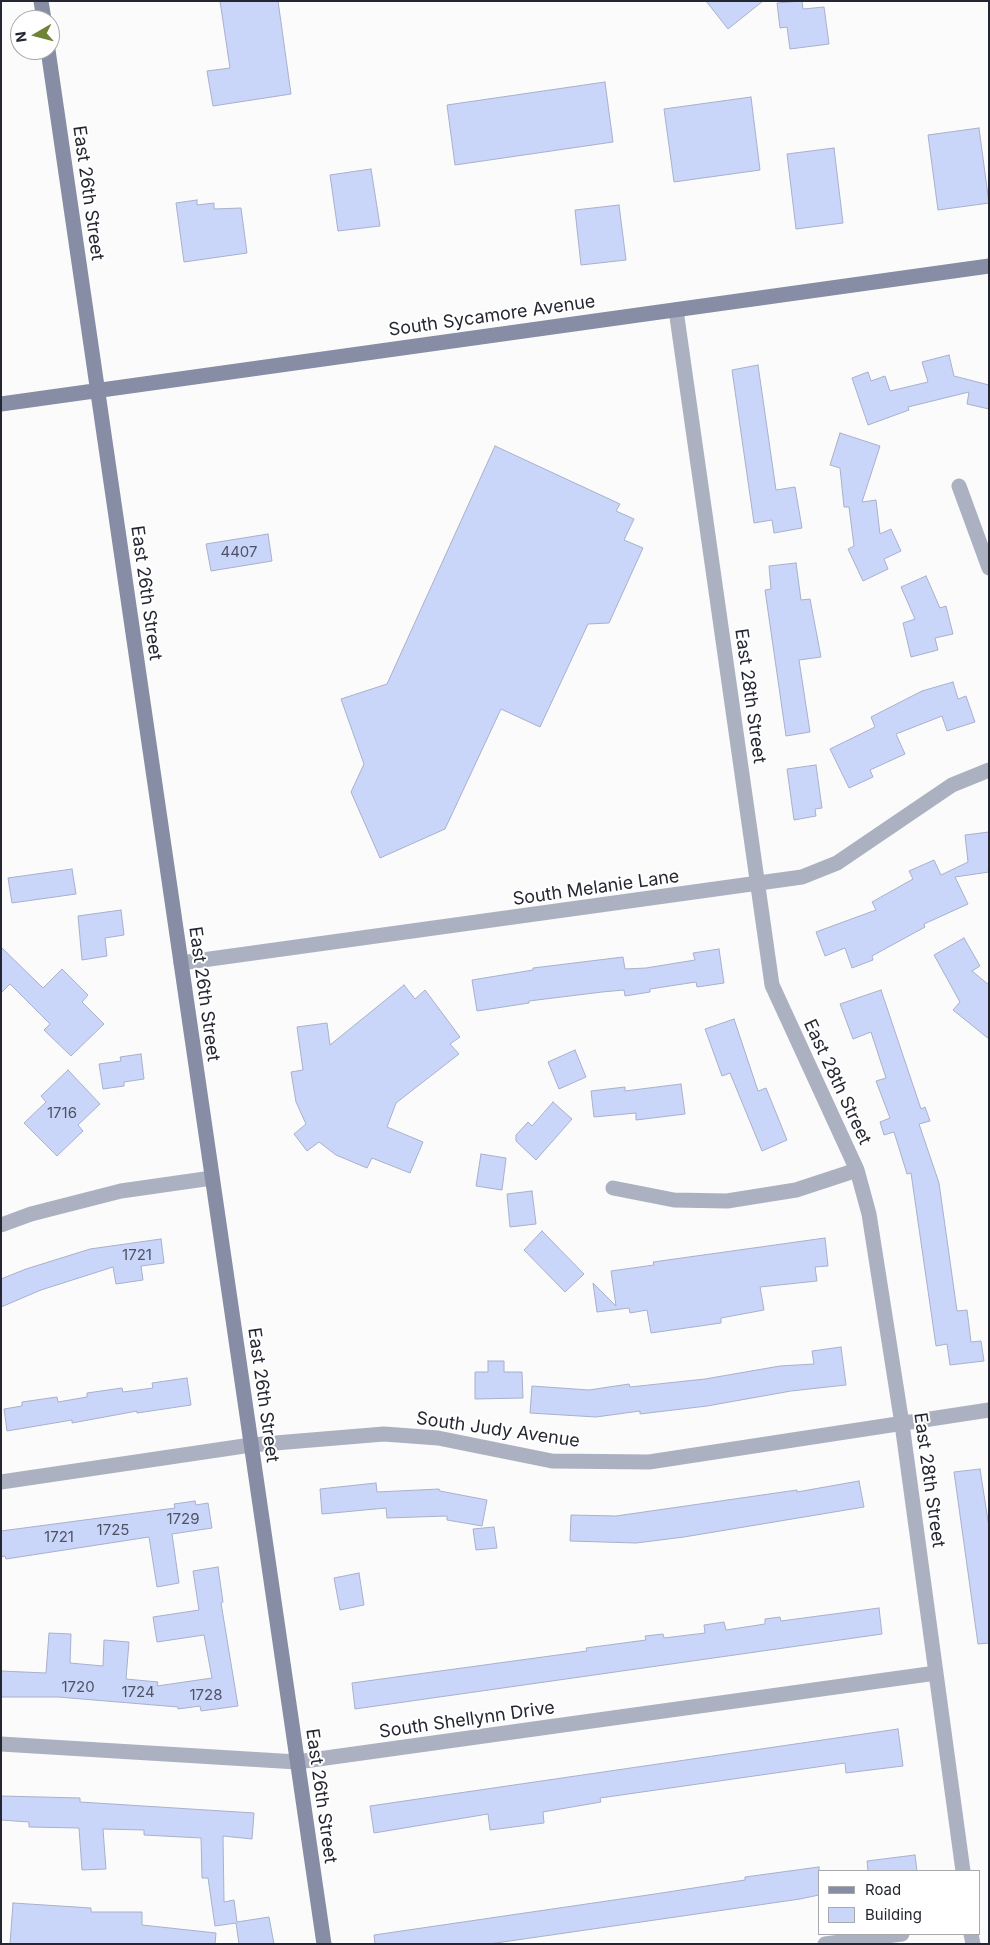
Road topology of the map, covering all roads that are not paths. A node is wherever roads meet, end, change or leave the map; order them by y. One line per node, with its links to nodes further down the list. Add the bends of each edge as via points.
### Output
1 (49, 60): 4 (main road, East 26th Street)
2 (989, 266): 3 (main road, South Sycamore Avenue)
3 (676, 310): 4 (main road, South Sycamore Avenue); 9 (street, East 28th Street)
4 (97, 390): 5 (main road, South Sycamore Avenue); 10 (main road, East 26th Street)
5 (1, 404)
6 (959, 486): 7 (street)
7 (989, 568)
8 (989, 770): 9 (street, South Melanie Lane, via 952,785 837,863 802,877)
9 (758, 885): 10 (street, South Melanie Lane); 11 (street, East 28th Street, via 772,986)
10 (181, 963): 12 (main road, East 26th Street)
11 (857, 1170): 13 (street, via 796,1190 727,1201 674,1200); 16 (street, East 28th Street, via 869,1214)
12 (212, 1178): 14 (street, via 121,1191); 17 (main road, East 26th Street)
13 (613, 1188)
14 (1, 1225)
15 (989, 1410): 16 (street, South Judy Avenue)
16 (902, 1424): 17 (street, South Judy Avenue, via 649,1462 552,1460 438,1438 384,1434); 19 (street, East 28th Street)
17 (251, 1445): 18 (street, South Judy Avenue); 21 (main road, East 26th Street)
18 (1, 1482)
19 (936, 1673): 21 (street, South Shellynn Drive); 22 (street, East 28th Street)
20 (1, 1744): 21 (street, South Shellynn Drive)
21 (297, 1762): 24 (main road, East 26th Street)
22 (963, 1870)
23 (894, 1935): 25 (street)
24 (324, 1944)
25 (825, 1944)

